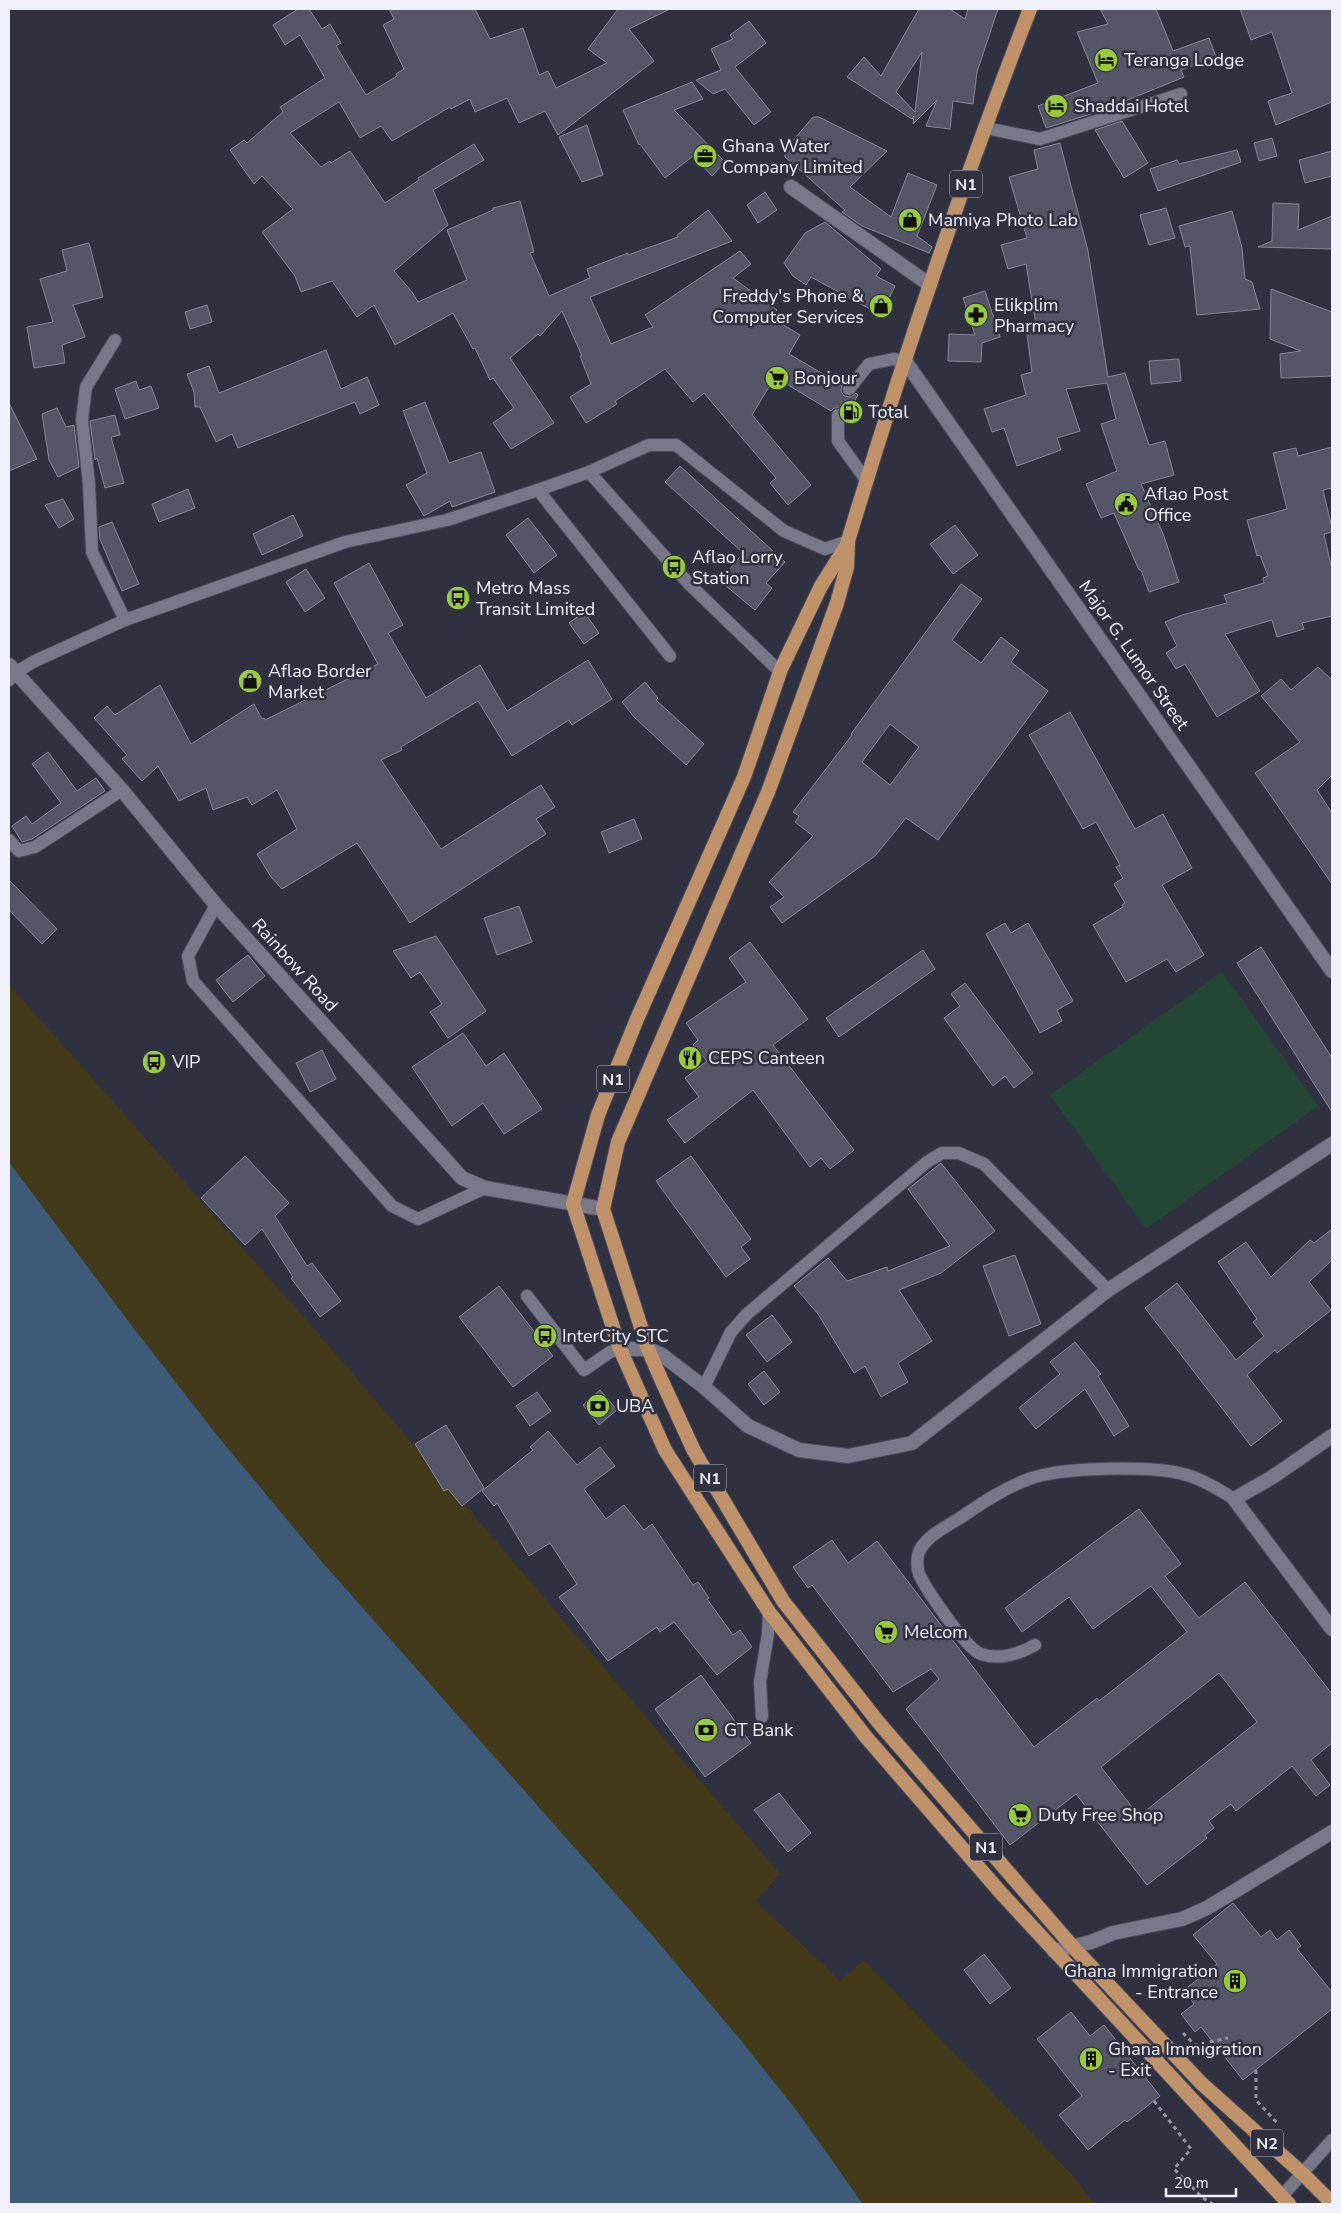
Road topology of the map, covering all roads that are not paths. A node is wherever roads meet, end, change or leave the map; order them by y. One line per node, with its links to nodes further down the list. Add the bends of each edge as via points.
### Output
1 (1030, 9): 3 (highway, N1)
2 (1181, 94): 3 (lane, via 1040,138)
3 (986, 128): 5 (highway, N1)
4 (790, 187): 5 (street)
5 (930, 285): 7 (highway, N1)
6 (115, 340): 14 (lane, via 86,387 82,420 92,552)
7 (905, 361): 8 (lane, via 893,359 869,364); 11 (highway, N1); 21 (street, Major G. Lumor Street)
8 (849, 389)
9 (838, 415): 11 (lane, via 838,441)
10 (589, 472): 12 (lane); 13 (lane, via 649,445 676,445 784,531 825,549); 16 (lane, via 690,585 775,667)
11 (866, 480): 13 (highway, N1)
12 (538, 490): 14 (lane, via 447,520 345,542); 15 (lane)
13 (848, 542): 16 (highway, N1, via 821,586); 25 (highway, N1, via 847,568 837,603 768,792 618,1142)
14 (125, 620): 17 (lane)
15 (670, 656)
16 (781, 669): 24 (highway, N1, via 744,776 598,1115)
17 (11, 672): 18 (street, Rainbow Road)
18 (122, 790): 19 (lane, via 35,847 19,851); 20 (street, Rainbow Road)
19 (9, 840)
20 (216, 905): 23 (street, Rainbow Road, via 462,1178); 23 (lane, via 188,956 193,981 392,1206 418,1219)
21 (1332, 971)
22 (1332, 1144): 26 (street)
23 (485, 1188): 24 (street, Rainbow Road)
24 (573, 1204): 25 (street, Rainbow Road); 28 (highway, N1)
25 (604, 1209): 29 (highway, N1)
26 (1108, 1290): 30 (street, via 912,1443 848,1456 799,1450 748,1426); 30 (lane, via 984,1164 959,1153 942,1153 890,1192 746,1314 731,1332)
27 (528, 1296): 28 (lane, via 584,1370)
28 (620, 1349): 29 (street); 33 (highway, N1, via 666,1450)
29 (648, 1349): 30 (street, via 662,1355); 38 (highway, N1, via 694,1451 782,1601 880,1723)
30 (704, 1387)
31 (1332, 1436): 32 (street)
32 (1234, 1499): 34 (street); 35 (lane, via 1205,1482 1171,1472 1059,1472 1030,1478 988,1499 929,1538 918,1554 918,1572 963,1640 979,1654 1000,1657)
33 (769, 1612): 36 (lane, via 760,1682); 39 (highway, N1, via 866,1738)
34 (1332, 1629)
35 (1035, 1645)
36 (762, 1717)
37 (1332, 1832): 38 (street, via 1207,1908 1182,1919 1113,1933)
38 (1073, 1947): 39 (street); 40 (highway, N1)
39 (1054, 1951): 41 (highway, N1)
40 (1201, 2083): 43 (highway, N2)
41 (1185, 2091): 44 (highway, N2)
42 (1332, 2140): 43 (lane)
43 (1302, 2174): 44 (lane); 45 (highway, N2)
44 (1286, 2200)
45 (1332, 2203)

